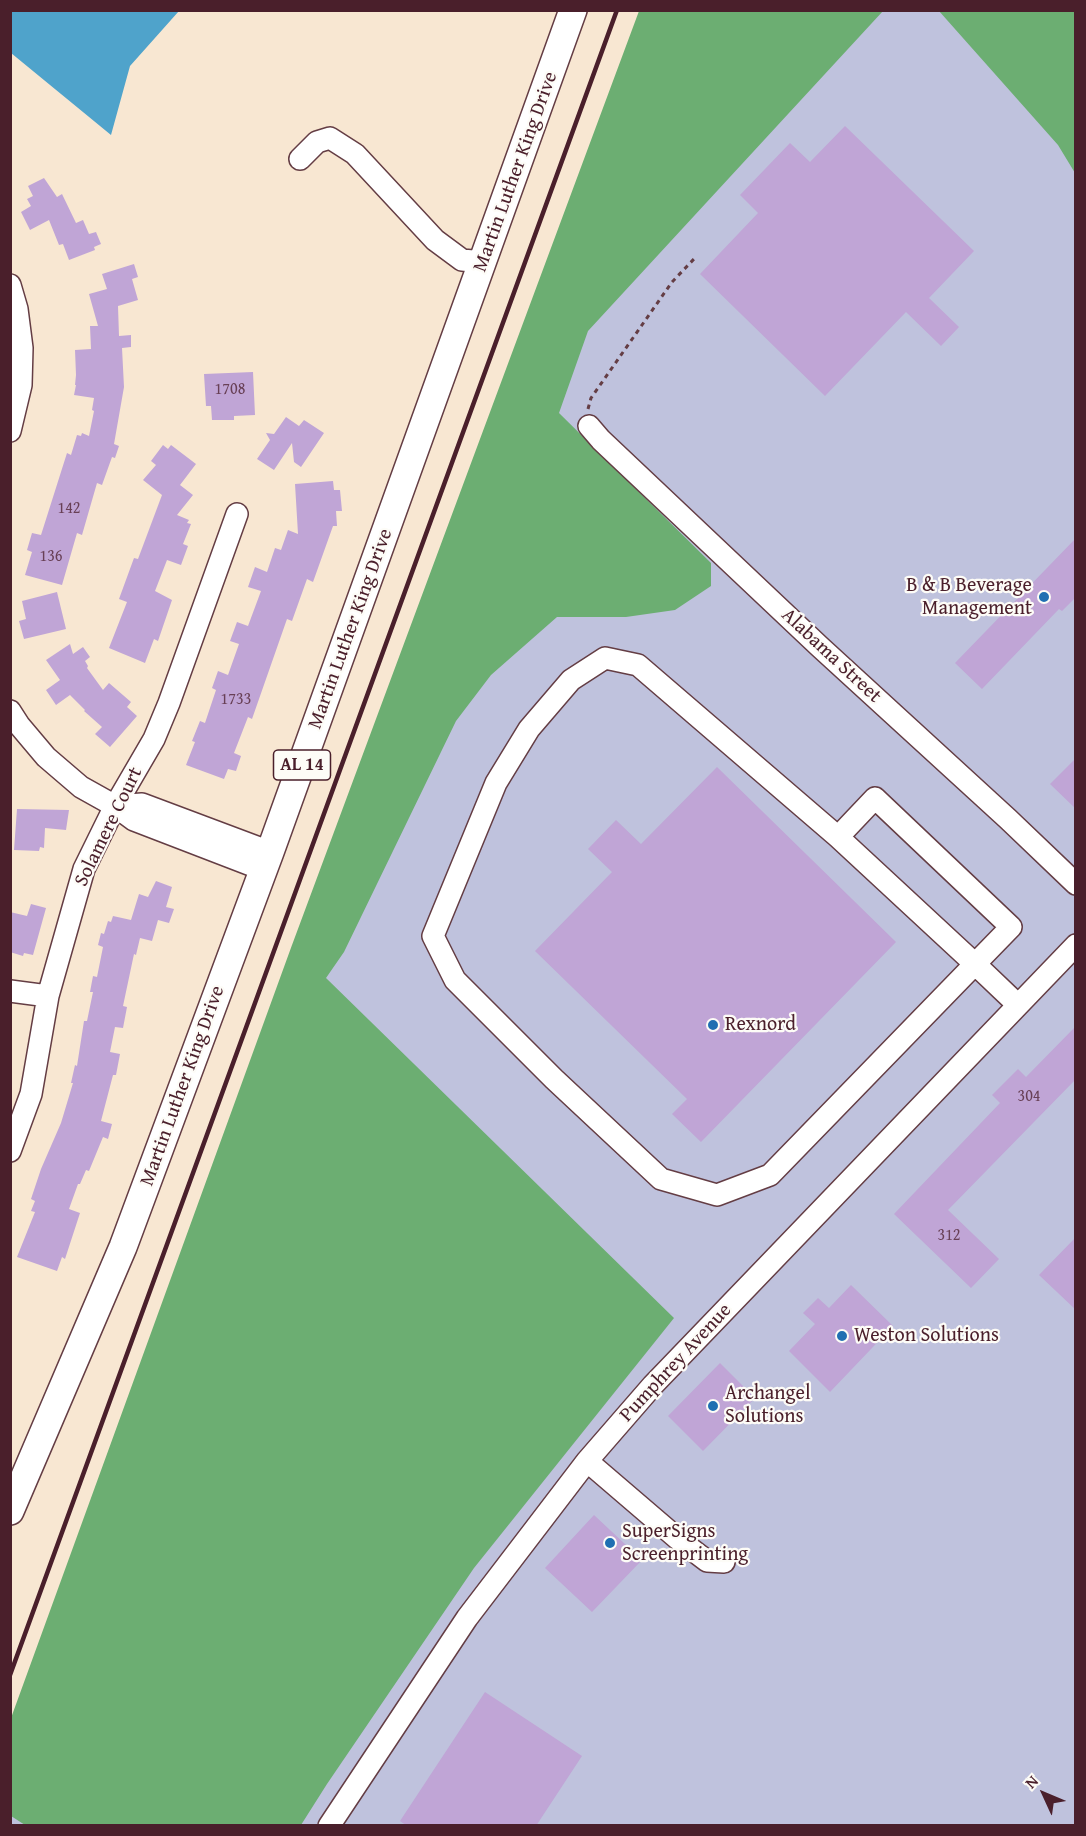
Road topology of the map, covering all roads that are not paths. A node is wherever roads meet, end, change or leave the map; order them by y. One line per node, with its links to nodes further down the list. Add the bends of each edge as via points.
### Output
1 (573, 10): 3 (main road, Martin Luther King Drive / AL 14)
2 (300, 159): 3 (street, via 317,142 330,138 355,154 435,240 462,260)
3 (484, 262): 11 (main road, Martin Luther King Drive / AL 14)
4 (10, 285): 6 (street, via 22,348 18,404)
5 (589, 426): 12 (street, Alabama Street)
6 (10, 432)
7 (237, 514): 9 (street, Solamere Court, via 162,721)
8 (10, 711): 9 (street, via 58,769)
9 (115, 806): 11 (street, via 134,820); 16 (street, Solamere Court, via 84,869)
10 (838, 837): 14 (street); 14 (street, via 875,798 1011,927); 14 (street, via 638,665 605,658 572,680 529,729 496,783 433,936 455,980 661,1179 717,1195 770,1175)
11 (267, 861): 20 (main road, Martin Luther King Drive / AL 14, via 123,1247)
12 (1076, 884)
13 (1076, 945): 17 (street, Pumphrey Avenue)
14 (975, 964): 17 (street)
15 (10, 991): 16 (street)
16 (48, 996): 18 (street, Solamere Court, via 31,1094)
17 (1018, 1005): 19 (street, Pumphrey Avenue, via 653,1385)
18 (10, 1151)
19 (587, 1461): 21 (street, via 707,1561); 22 (street, Pumphrey Avenue, via 467,1617)
20 (10, 1511)
21 (724, 1563)
22 (329, 1826)

